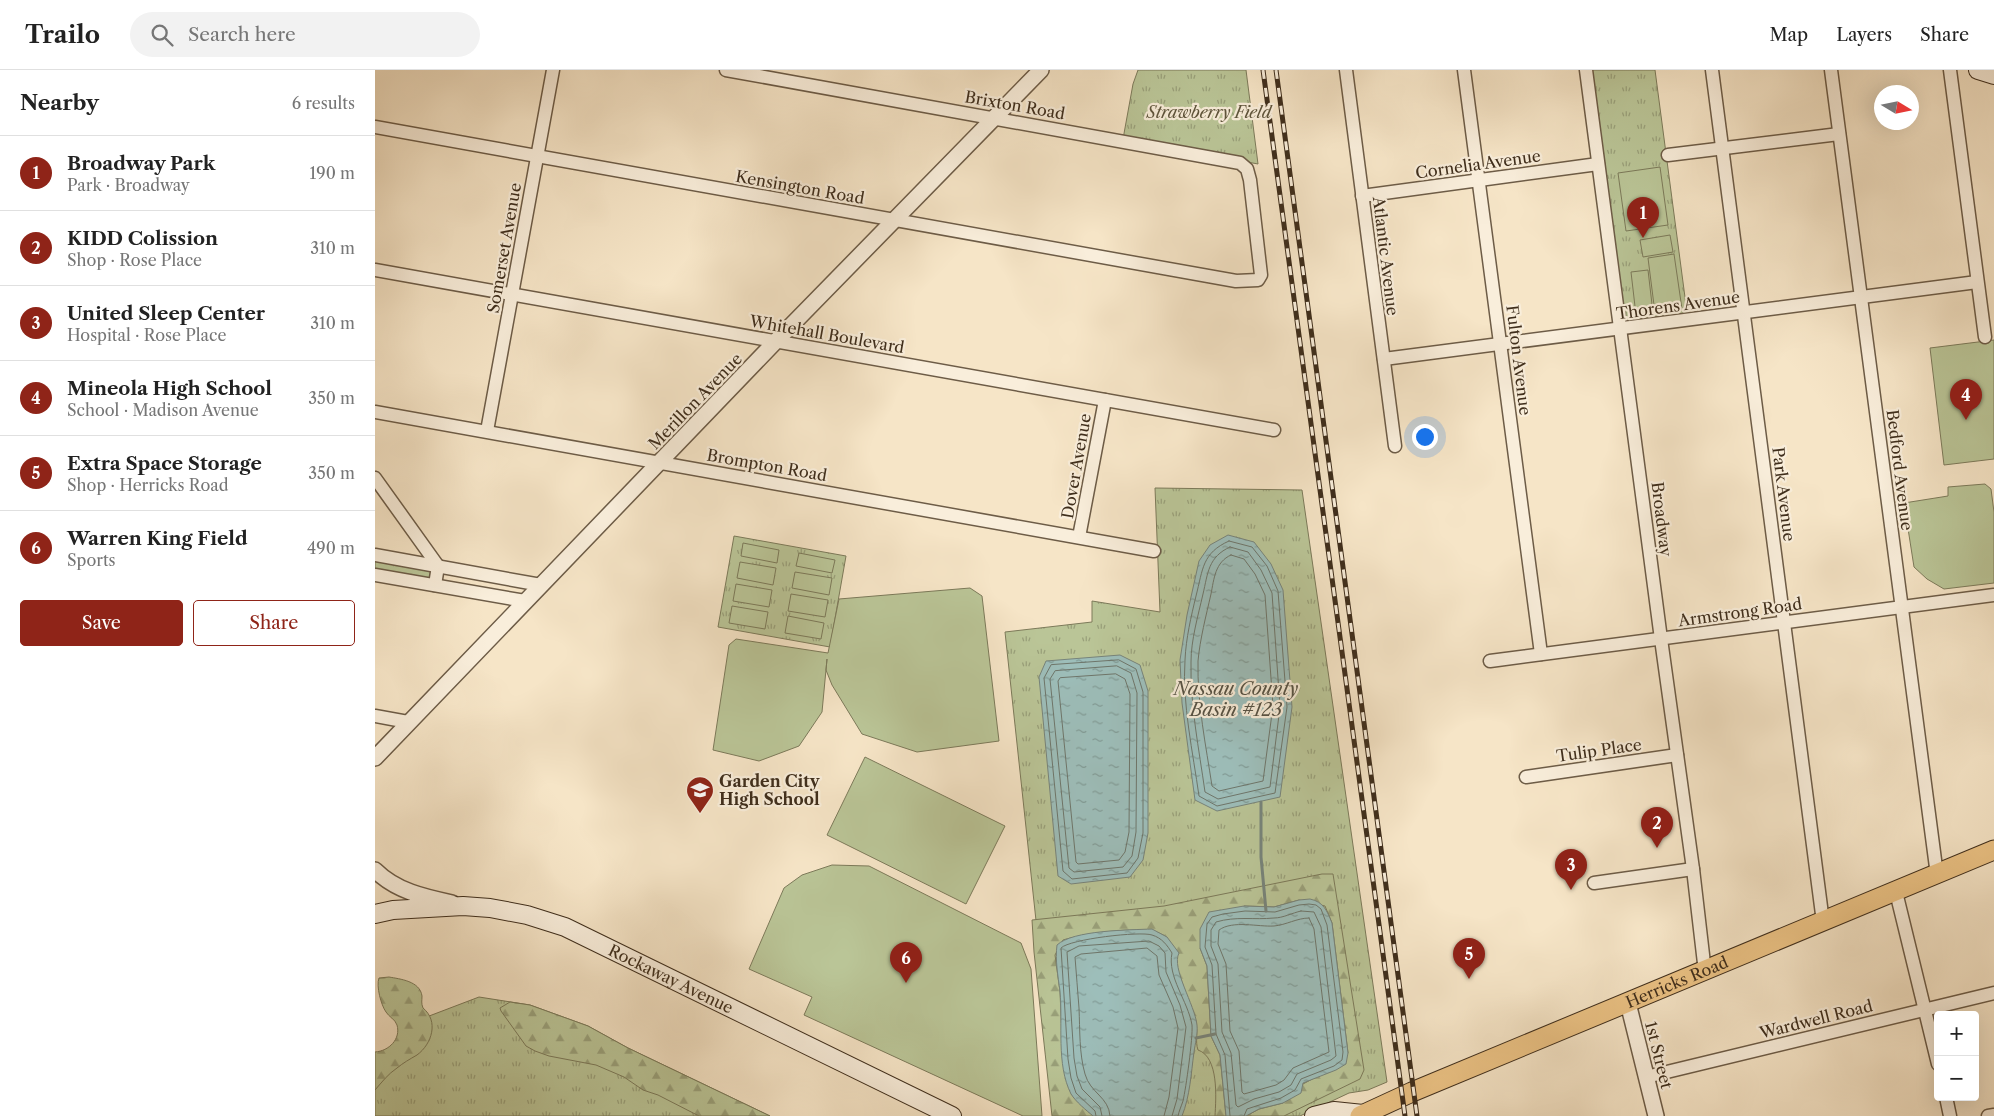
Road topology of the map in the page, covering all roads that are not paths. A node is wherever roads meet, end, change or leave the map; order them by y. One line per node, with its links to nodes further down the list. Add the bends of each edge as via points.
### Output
1 (553, 70): 17 (street, Somerset Avenue)
2 (726, 70): 12 (street, Brixton Road)
3 (1041, 70): 12 (street, Merillon Avenue)
4 (1346, 70): 20 (street, Atlantic Avenue)
5 (1465, 70): 19 (street, Fulton Avenue)
6 (1586, 70): 18 (street, Broadway)
7 (1712, 70): 15 (street, Park Avenue)
8 (1831, 70): 14 (street, Bedford Avenue)
9 (1950, 70): 24 (street)
10 (1978, 70): 11 (main road)
11 (1994, 75)
12 (995, 118): 21 (street, Merillon Avenue); 23 (street, Brixton Road, via 1240,163 1247,169 1261,275 1258,280 1249,282)
13 (375, 127): 17 (street, Kensington Road)
14 (1839, 134): 15 (street); 26 (street, Bedford Avenue)
15 (1722, 149): 16 (street); 27 (street, Park Avenue)
16 (1668, 155)
17 (537, 156): 21 (street, Kensington Road); 25 (street, Somerset Avenue)
18 (1598, 164): 19 (street, Cornelia Avenue); 28 (street, Broadway)
19 (1479, 180): 20 (street, Cornelia Avenue); 31 (street, Fulton Avenue)
20 (1362, 196): 32 (street, Atlantic Avenue)
21 (895, 220): 23 (street, Kensington Road); 30 (street, Merillon Avenue)
22 (375, 270): 25 (street, Whitehall Boulevard)
23 (1219, 278)
24 (1977, 282): 26 (street, Thorens Avenue); 29 (street)
25 (512, 294): 30 (street, Whitehall Boulevard); 36 (street, Somerset Avenue)
26 (1861, 297): 27 (street, Thorens Avenue); 49 (street, Bedford Avenue)
27 (1744, 312): 28 (street, Thorens Avenue); 50 (street, Park Avenue)
28 (1620, 329): 31 (street, Thorens Avenue); 51 (street, Broadway)
29 (1985, 337)
30 (776, 341): 33 (street, Whitehall Boulevard); 38 (street, Merillon Avenue)
31 (1500, 344): 32 (street, Thorens Avenue); 52 (street, Fulton Avenue)
32 (1384, 359): 37 (street, Atlantic Avenue)
33 (1105, 400): 35 (street, Whitehall Boulevard); 40 (street, Dover Avenue)
34 (375, 412): 36 (street, Brompton Road)
35 (1274, 430)
36 (487, 431): 38 (street, Brompton Road)
37 (1395, 446)
38 (659, 463): 40 (street, Brompton Road); 46 (street, Merillon Avenue)
39 (375, 478): 43 (street)
40 (1079, 537): 41 (street, Brompton Road)
41 (1153, 551)
42 (375, 555): 43 (street)
43 (438, 566): 45 (street); 46 (street)
44 (375, 575): 45 (street)
45 (435, 585): 48 (street)
46 (541, 585): 48 (street, Merillon Avenue)
47 (1994, 595): 49 (street, Armstrong Road)
48 (525, 602): 55 (street, Merillon Avenue)
49 (1901, 607): 50 (street, Armstrong Road); 62 (street, Bedford Avenue)
50 (1784, 623): 51 (street, Armstrong Road); 67 (street, Park Avenue)
51 (1661, 639): 52 (street, Armstrong Road); 56 (street, Broadway)
52 (1541, 654): 53 (street, Armstrong Road)
53 (1490, 661)
54 (375, 716): 55 (street)
55 (408, 722): 57 (street, Merillon Avenue)
56 (1677, 756): 58 (street, Tulip Place); 60 (street, Broadway)
57 (375, 758)
58 (1526, 777)
59 (1994, 850): 62 (main road, Herricks Road)
60 (1693, 869): 63 (street); 68 (street, Broadway)
61 (375, 870): 65 (street, via 400,888)
62 (1937, 875): 64 (main road, Herricks Road)
63 (1594, 883)
64 (1896, 892): 67 (main road, Herricks Road); 71 (street)
65 (463, 906): 66 (main road, Rockaway Avenue); 77 (main road, Rockaway Avenue, via 527,915 565,927)
66 (375, 914)
67 (1823, 922): 68 (main road, Herricks Road)
68 (1705, 972): 70 (main road, Herricks Road)
69 (1994, 993): 71 (street, Wardwell Road)
70 (1628, 1003): 73 (street, 1st Street); 76 (main road, Herricks Road)
71 (1925, 1010): 72 (street); 73 (street, Wardwell Road)
72 (1936, 1056)
73 (1646, 1077): 79 (street, 1st Street)
74 (1947, 1101): 80 (street)
75 (1994, 1114): 81 (street)
76 (1361, 1115): 78 (main road, via 1333,1111)
77 (952, 1116)
78 (1314, 1116)
79 (1655, 1116)
80 (1950, 1116)
81 (1988, 1116)

